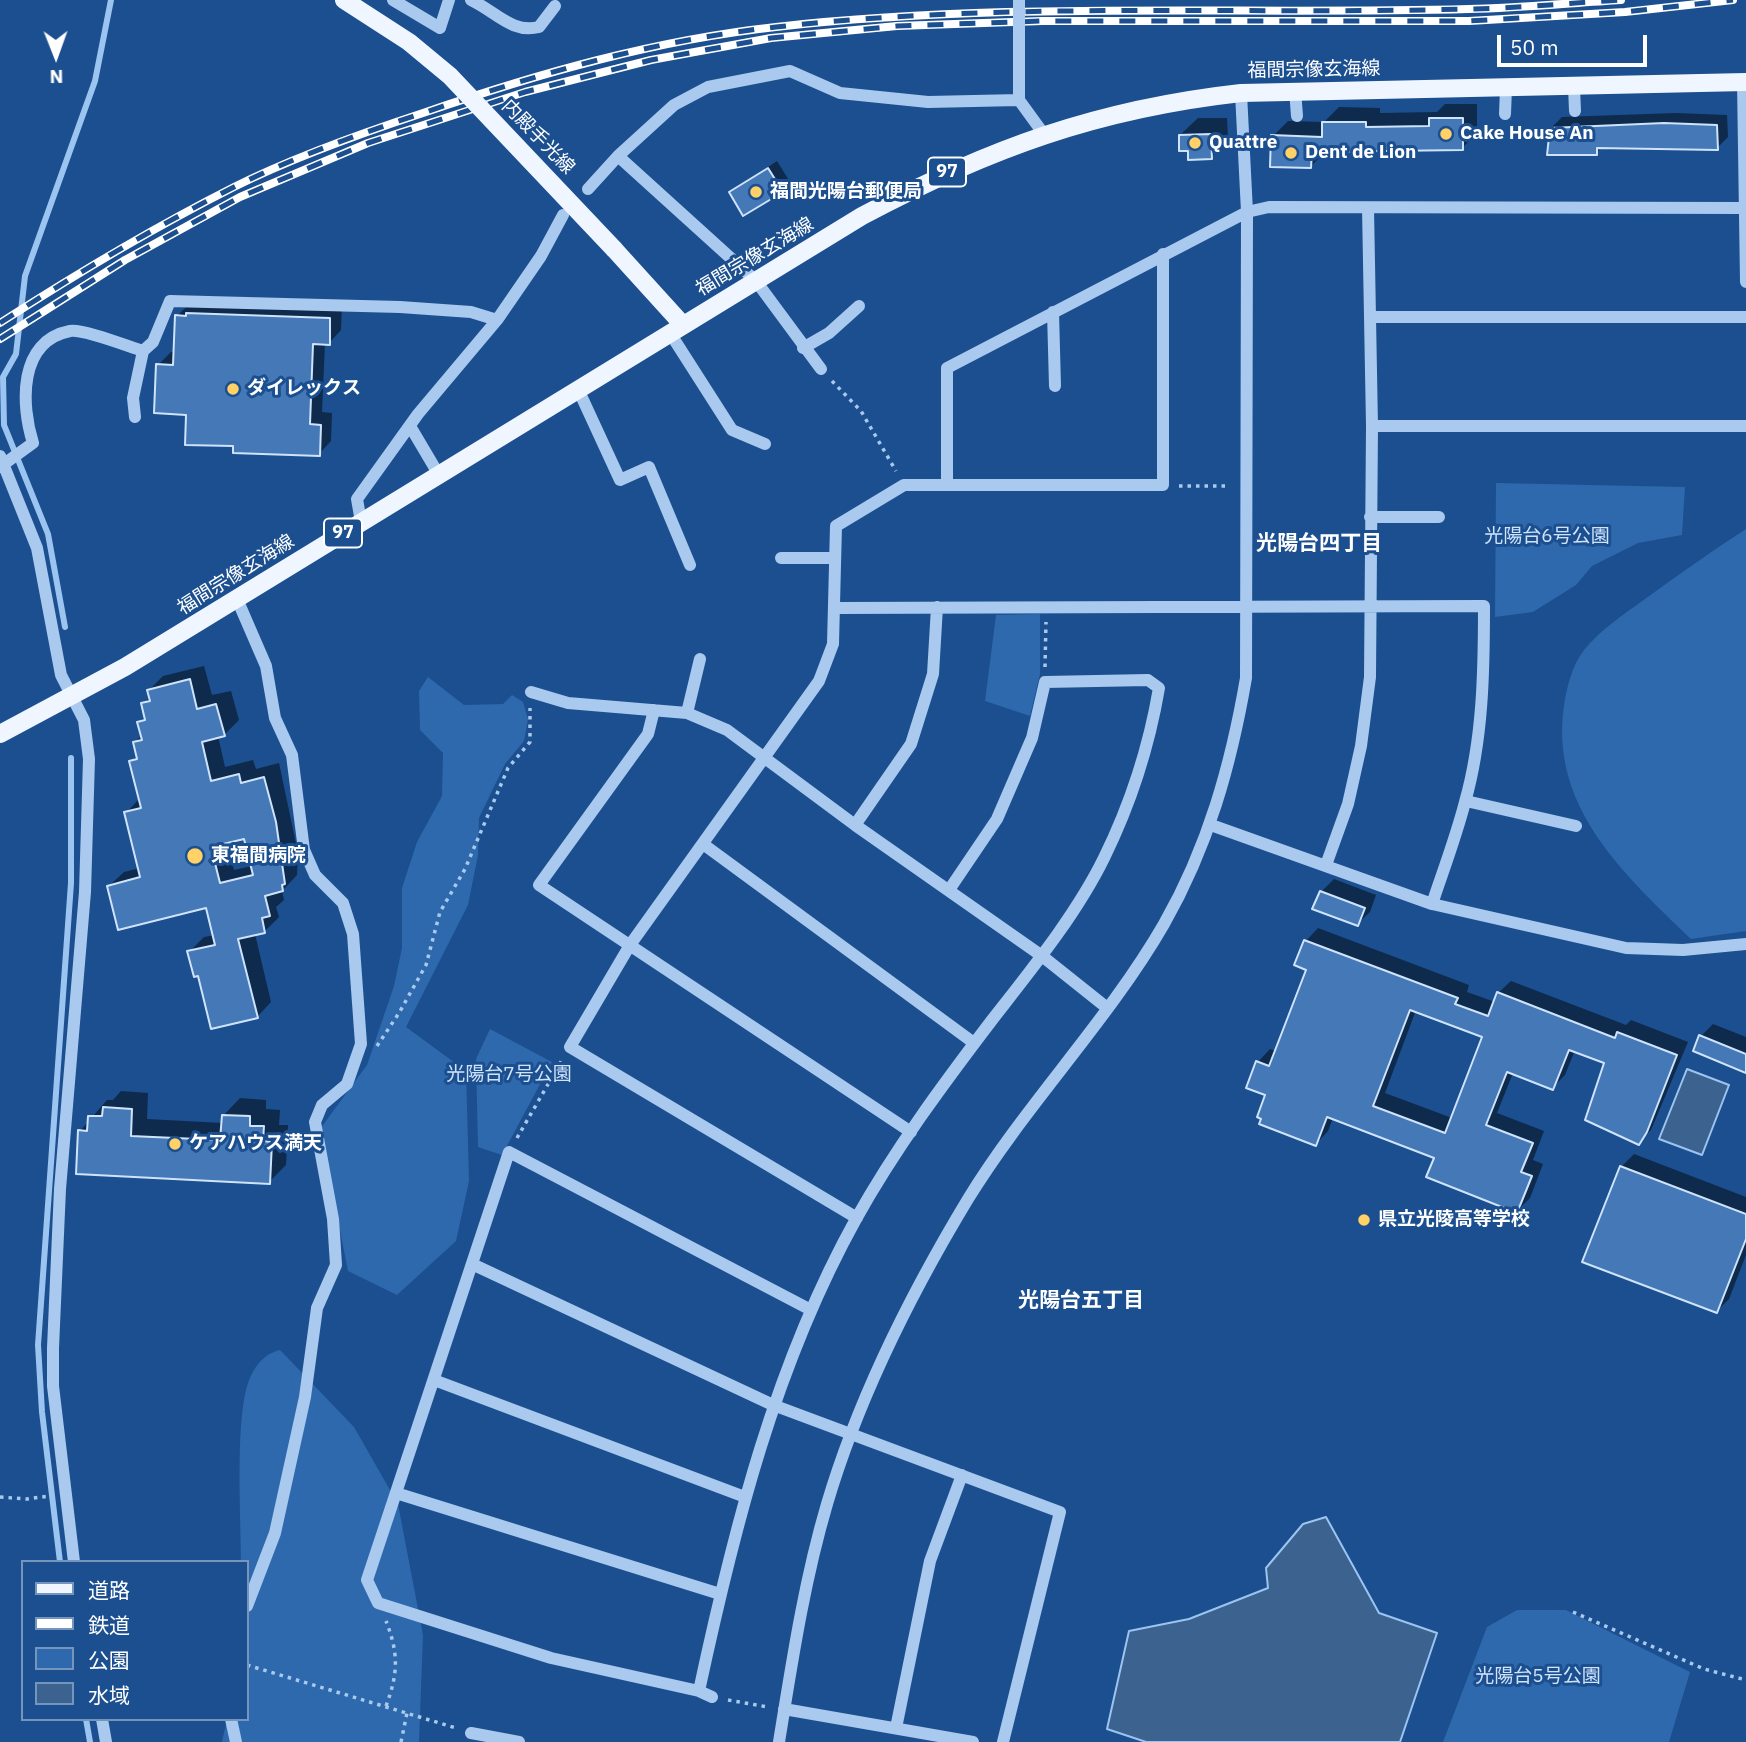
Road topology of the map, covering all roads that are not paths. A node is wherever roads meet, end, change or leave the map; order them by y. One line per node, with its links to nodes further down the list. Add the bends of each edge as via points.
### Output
1 (344, 0): 31 (main road, 内殿手光線, bridge, via 450,75 614,249)
2 (393, 0): 3 (street, via 440,28)
3 (449, 0)
4 (471, 0): 6 (street, via 515,28 527,30 539,27)
5 (1019, 0): 12 (street, bridge)
6 (555, 6)
7 (1745, 82): 8 (main road, 福間宗像玄海線 / 97); 20 (street)
8 (1574, 87): 9 (main road, 福間宗像玄海線 / 97); 13 (street)
9 (1506, 88): 10 (main road, 福間宗像玄海線 / 97); 14 (street)
10 (1295, 90): 11 (main road, 福間宗像玄海線 / 97); 15 (street)
11 (1241, 93): 16 (main road, 福間宗像玄海線 / 97, via 1105,115); 21 (street)
12 (1019, 100): 16 (street); 17 (street, via 928,103 840,93 790,71 708,87 674,105)
13 (1575, 111)
14 (1506, 114)
15 (1297, 116)
16 (1043, 134): 24 (main road, 福間宗像玄海線 / 97, via 925,183)
17 (618, 156): 18 (street); 24 (street)
18 (588, 189)
19 (1368, 208): 20 (street); 21 (street, via 1269,207); 28 (street)
20 (1745, 208): 25 (street)
21 (1247, 212): 23 (street); 52 (street)
22 (563, 215): 30 (street)
23 (1163, 254): 27 (street); 44 (street, via 1163,485)
24 (756, 281): 31 (main road, 福間宗像玄海線 / 97); 32 (street)
25 (1746, 282)
26 (859, 306): 32 (street, via 830,333)
27 (1053, 312): 35 (street); 44 (street, via 947,368)
28 (1370, 317): 29 (street); 39 (street)
29 (1746, 317)
30 (497, 320): 33 (street, via 471,312 400,307 170,301 153,342); 38 (street)
31 (676, 329): 36 (main road, 福間宗像玄海線 / 97); 41 (street, via 732,430)
32 (803, 348): 34 (street)
33 (143, 351): 37 (street, via 133,398); 42 (street, via 72,331 45,342 35,355 24,389 24,416 33,443)
34 (821, 369)
35 (1055, 386)
36 (578, 389): 43 (main road, 福間宗像玄海線 / 97); 50 (street, via 620,480 649,467)
37 (135, 417)
38 (410, 426): 43 (street); 47 (street, via 357,499)
39 (1372, 426): 40 (street); 45 (street)
40 (1746, 426)
41 (765, 444)
42 (4, 461): 58 (street, via 37,548 61,674)
43 (439, 475): 47 (main road, 福間宗像玄海線 / 97)
44 (947, 485): 49 (street, via 904,485 836,526)
45 (1370, 517): 46 (street); 54 (street)
46 (1439, 517)
47 (361, 522): 51 (main road, 福間宗像玄海線 / 97)
48 (781, 558): 49 (street)
49 (835, 558): 55 (street)
50 (690, 565)
51 (237, 599): 58 (main road, 福間宗像玄海線 / 97); 88 (street, via 266,666 275,718 292,755 304,850 315,875 344,903 353,934 361,1044 347,1084 322,1105 315,1122 333,1219 336,1265 317,1308 305,1397 275,1532)
52 (1247, 606): 53 (street); 54 (street); 65 (street, via 1246,678 1237,734)
53 (937, 607): 55 (street); 64 (street, via 933,674 911,744)
54 (1371, 607): 63 (street, via 1484,606 1485,680); 68 (street, via 1370,677 1361,746 1348,804)
55 (835, 608): 62 (street, via 833,644 819,681)
56 (700, 659): 60 (street)
57 (531, 692): 59 (street, via 568,703)
58 (71, 698): 61 (main road, 福間宗像玄海線 / 97); 86 (street, via 84,720 89,759 85,892 60,1189 53,1386)
59 (654, 710): 60 (street); 72 (street, via 648,734 539,885)
60 (687, 713): 62 (street, via 727,730)
61 (0, 734)
62 (764, 758): 64 (street); 67 (street)
63 (1466, 801): 66 (street); 70 (street)
64 (855, 825): 69 (street)
65 (1211, 825): 68 (street); 74 (street, via 1163,925)
66 (1576, 826)
67 (703, 844): 72 (street); 75 (street)
68 (1326, 865): 70 (street)
69 (948, 890): 73 (street); 73 (street, via 997,819 1032,737 1045,682 1148,680 1159,688 1138,775 1103,860)
70 (1432, 904): 71 (street, via 1626,948 1683,950)
71 (1746, 944)
72 (630, 945): 76 (street); 77 (street, via 570,1047)
73 (1042, 956): 74 (street); 75 (street)
74 (1106, 1007): 82 (street, via 971,1195 897,1323)
75 (974, 1043): 76 (street)
76 (911, 1132): 77 (street)
77 (857, 1218): 79 (street)
78 (472, 1264): 79 (street, via 509,1152); 80 (street); 81 (street)
79 (811, 1310): 81 (street)
80 (434, 1381): 84 (street); 85 (street)
81 (773, 1405): 82 (street); 85 (street)
82 (851, 1433): 83 (street); 91 (street, via 807,1583)
83 (961, 1475): 94 (street, via 930,1561); 101 (street, via 1059,1513)
84 (396, 1493): 87 (street); 89 (street, via 367,1580 378,1603 551,1658)
85 (745, 1497): 87 (street)
86 (74, 1560)
87 (720, 1594): 89 (street)
88 (248, 1603)
89 (699, 1691): 90 (street)
90 (712, 1697)
91 (784, 1709): 94 (street); 99 (street)
92 (102, 1721): 96 (street)
93 (231, 1721): 97 (street)
94 (896, 1728): 100 (street)
95 (471, 1733): 98 (street)
96 (107, 1742)
97 (236, 1742)
98 (519, 1742)
99 (779, 1742)
100 (972, 1742)
101 (1003, 1742)

